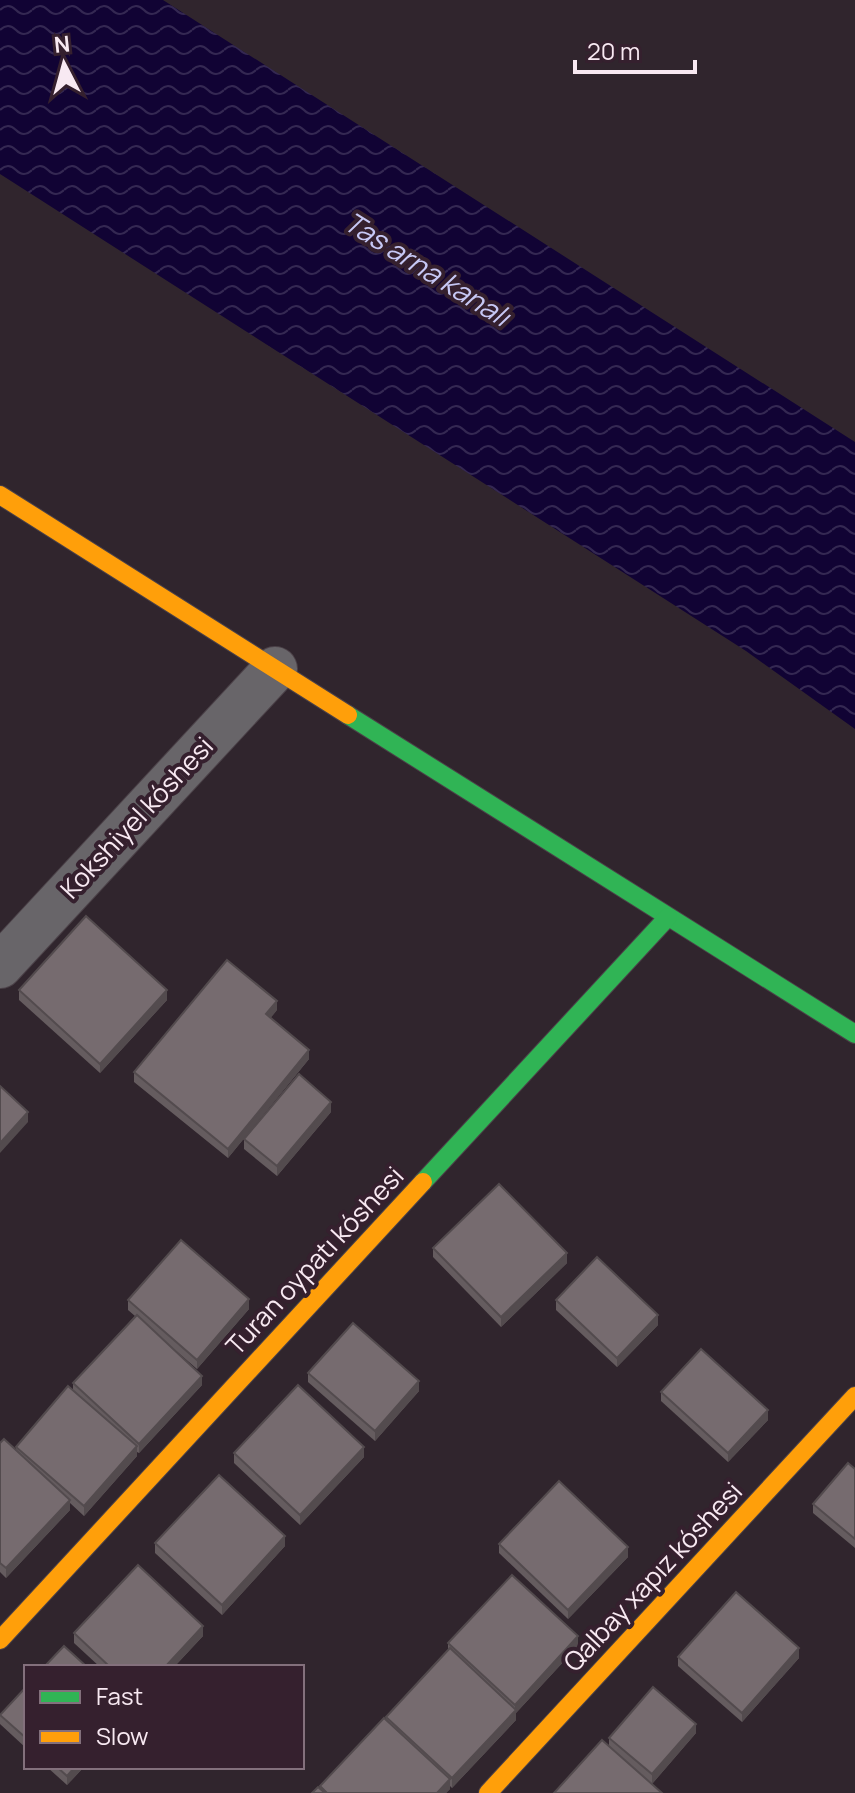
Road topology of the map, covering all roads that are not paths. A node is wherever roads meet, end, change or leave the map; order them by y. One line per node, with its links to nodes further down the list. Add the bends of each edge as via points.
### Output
1 (0, 495): 2 (street)
2 (275, 669): 3 (street); 4 (street, Kokshiyel kóshesi)
3 (668, 917): 5 (street); 7 (street, Turan oypatı kóshesi)
4 (0, 966)
5 (855, 1034)
6 (855, 1396): 8 (street, Qalbay xapız kóshesi)
7 (0, 1640)
8 (488, 1793)

